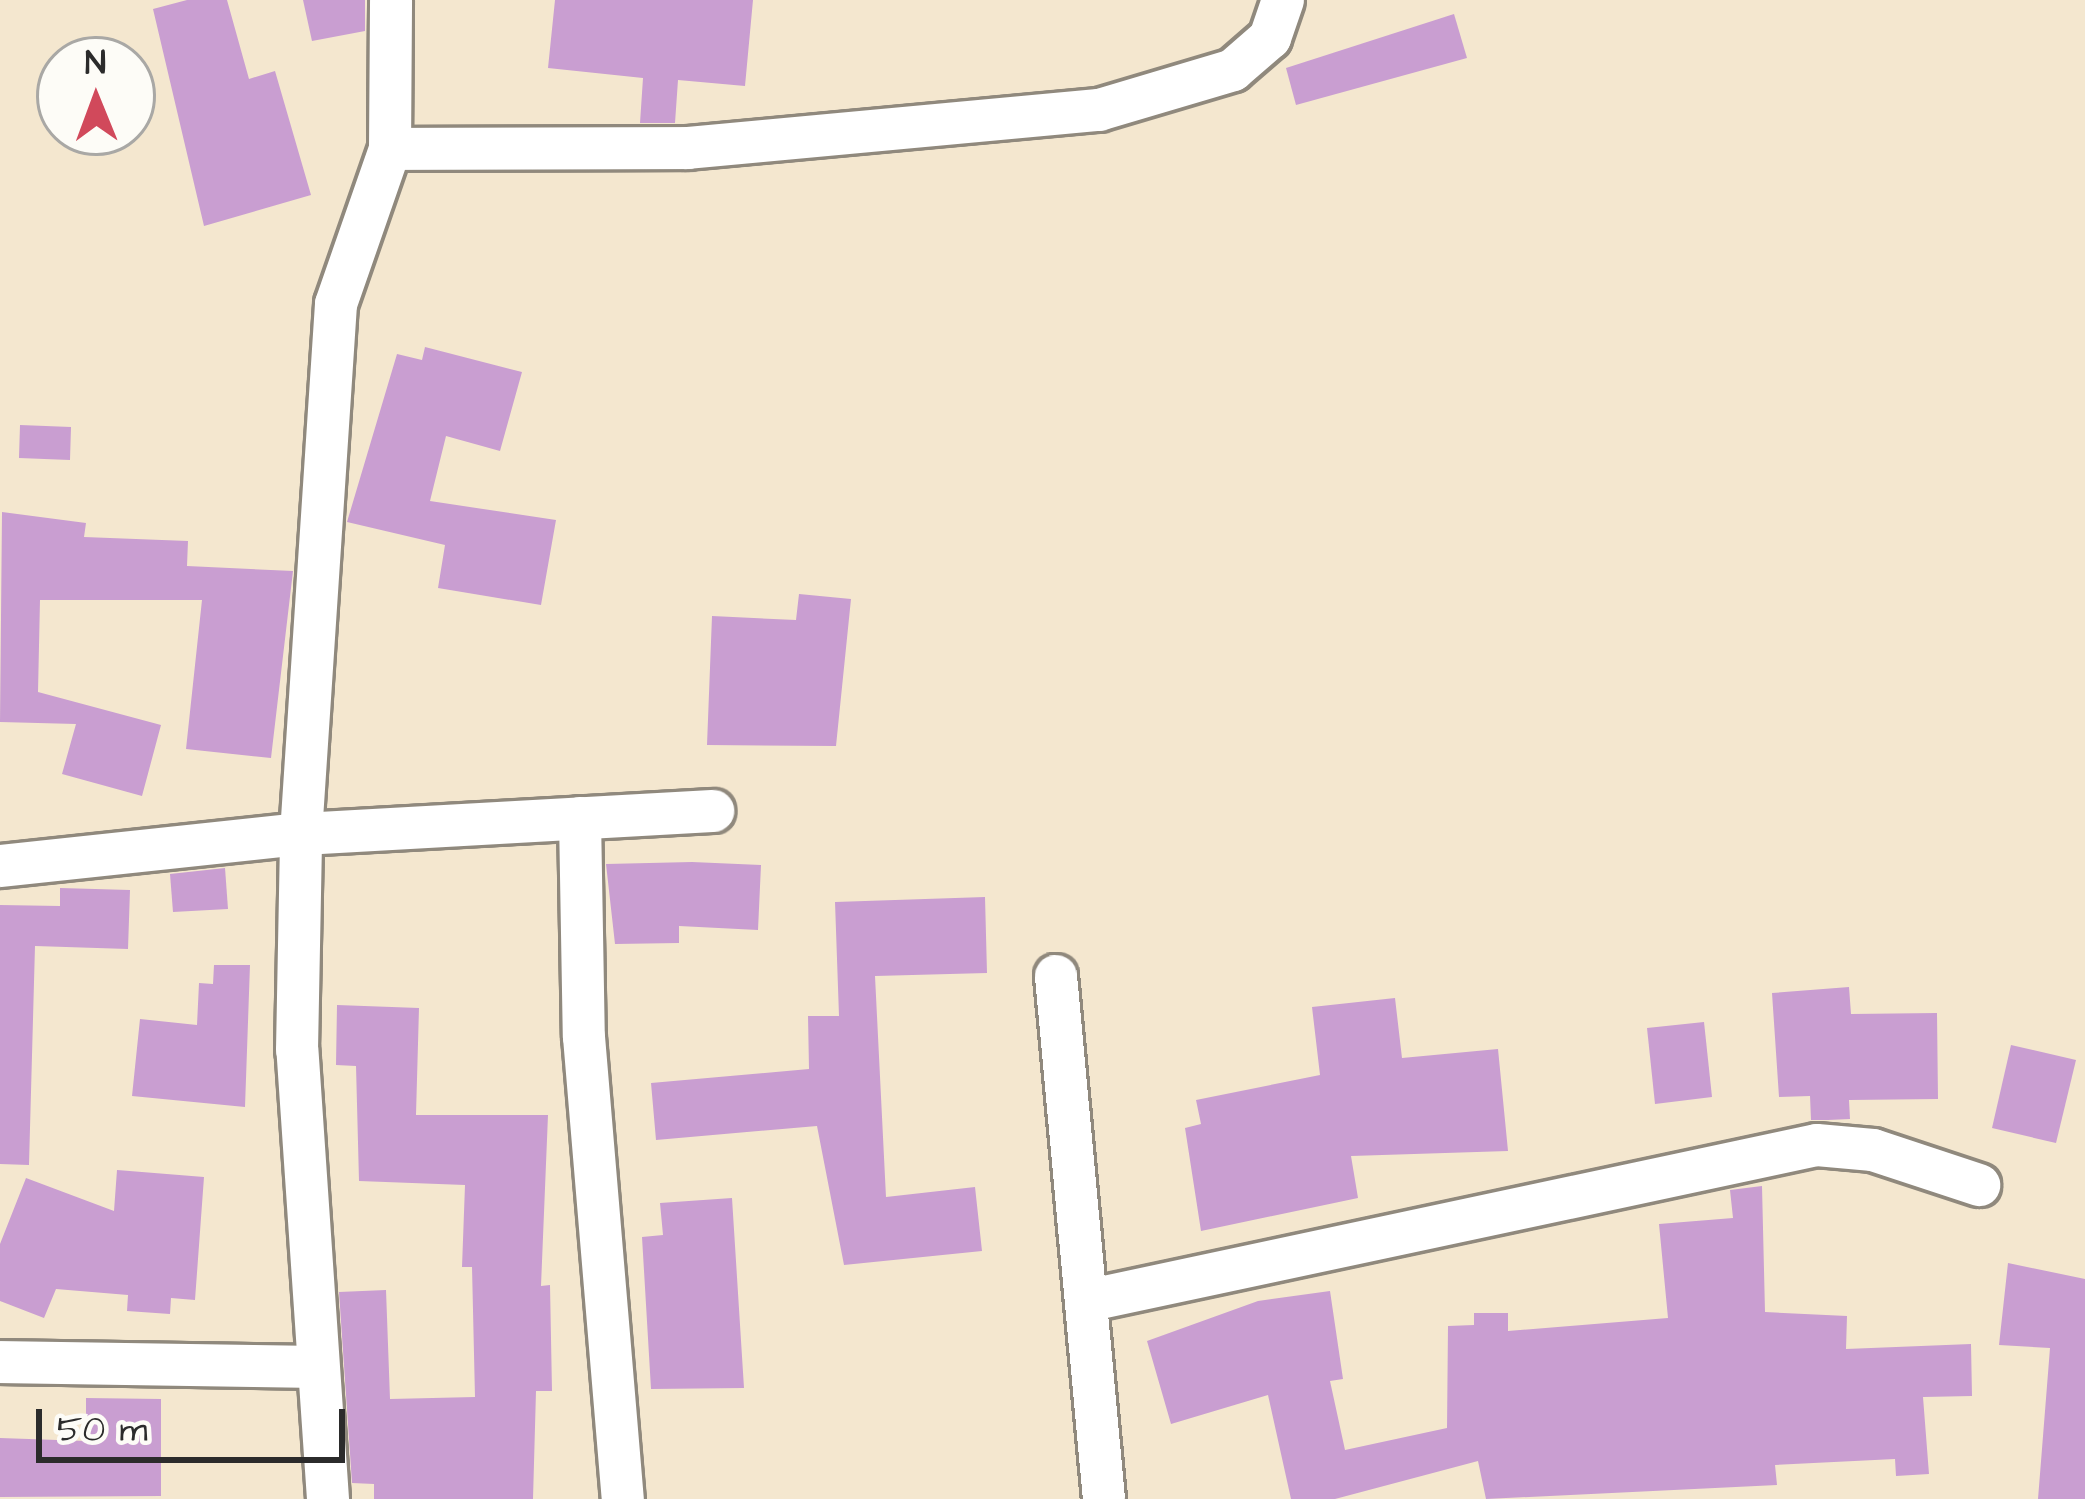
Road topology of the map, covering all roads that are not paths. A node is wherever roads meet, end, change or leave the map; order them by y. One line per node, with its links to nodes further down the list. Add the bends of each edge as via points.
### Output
1 (391, 0): 3 (street)
2 (1282, 0): 3 (street, via 1270,38 1246,62 1099,110 688,148)
3 (390, 149): 6 (street, via 336,304)
4 (713, 811): 5 (street)
5 (580, 818): 6 (street); 14 (street, via 584,1036)
6 (301, 834): 7 (street); 12 (street, via 297,1050)
7 (0, 866)
8 (1056, 976): 10 (street)
9 (1979, 1185): 10 (street, via 1873,1150 1800,1148)
10 (1086, 1300): 15 (street)
11 (0, 1362): 12 (street)
12 (313, 1366): 13 (street)
13 (328, 1499)
14 (623, 1499)
15 (1104, 1499)

